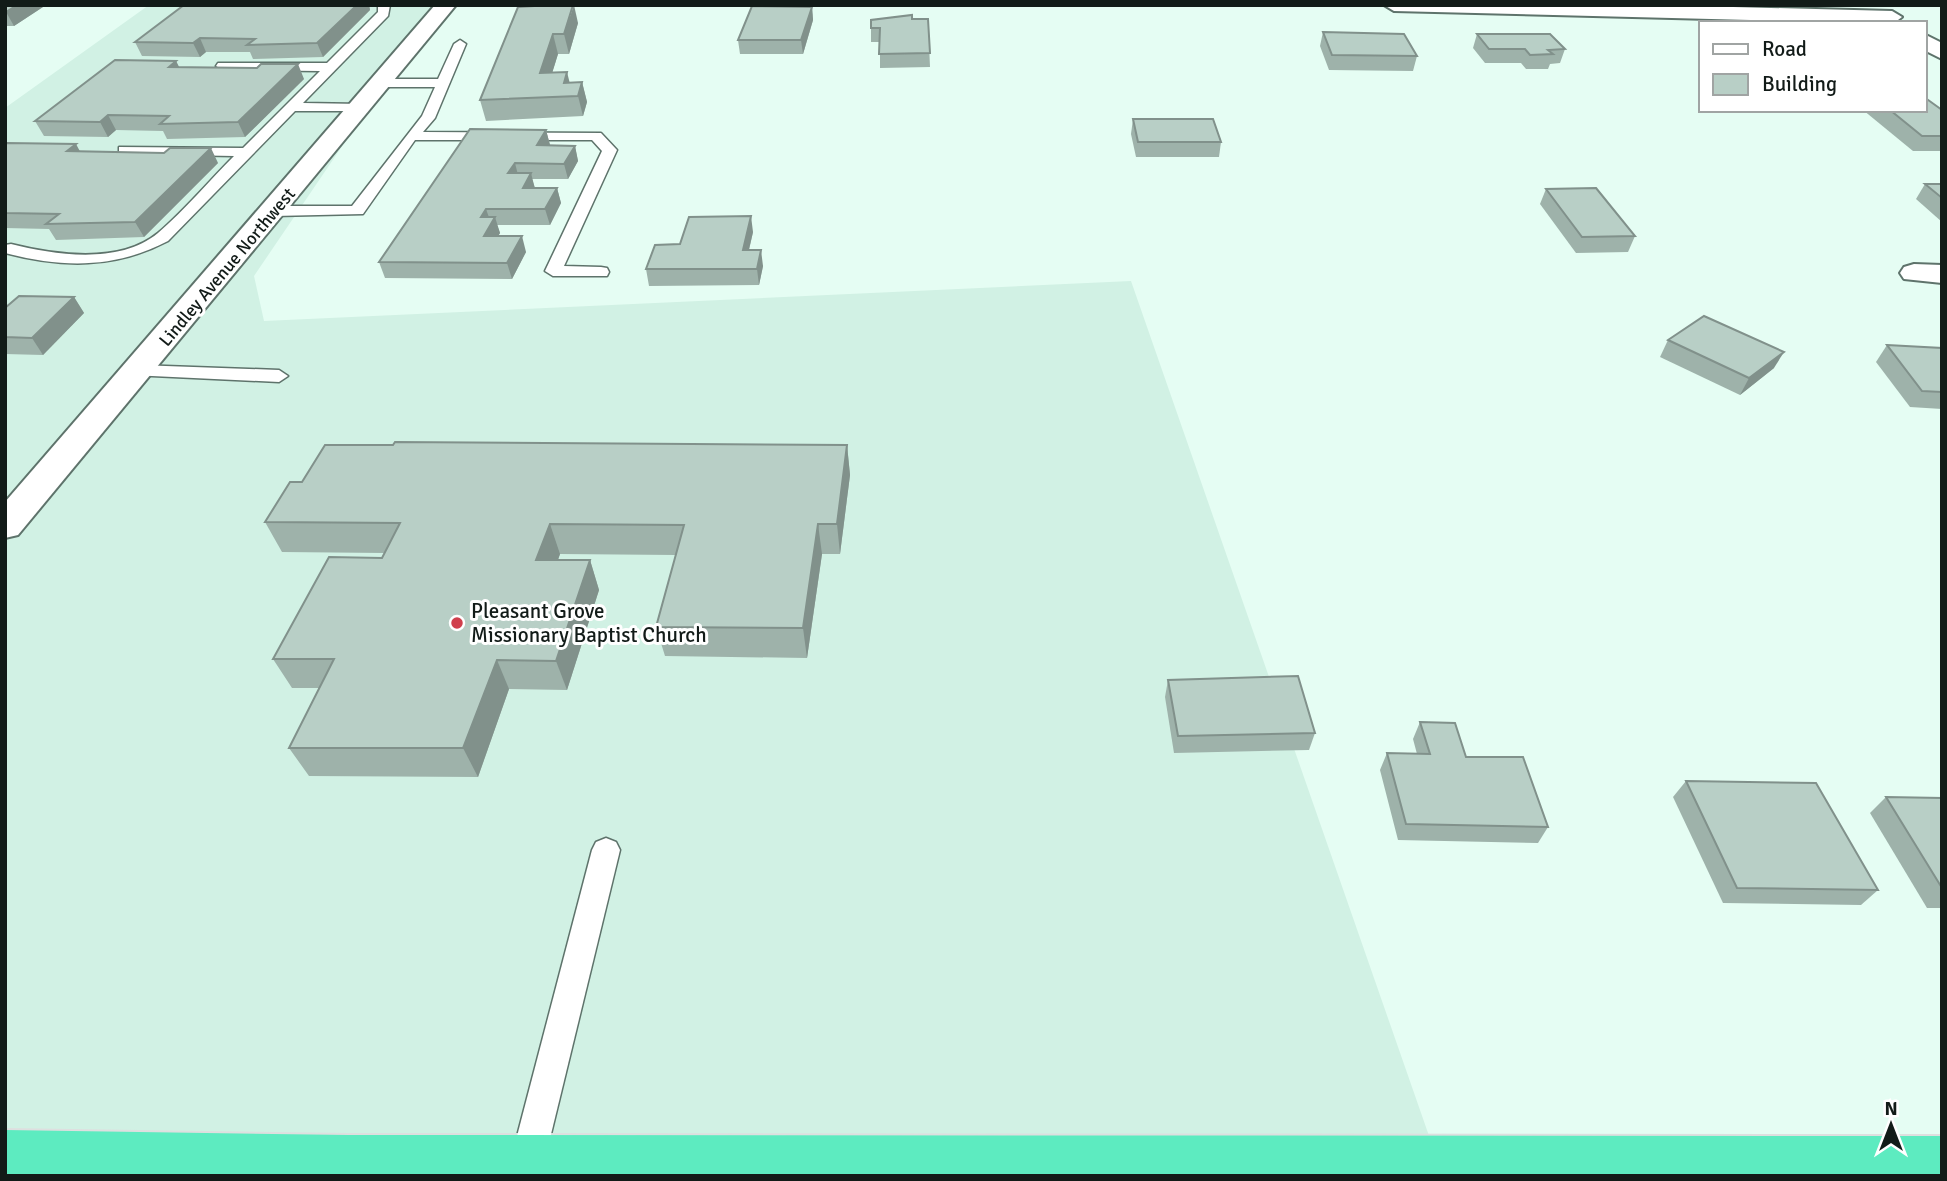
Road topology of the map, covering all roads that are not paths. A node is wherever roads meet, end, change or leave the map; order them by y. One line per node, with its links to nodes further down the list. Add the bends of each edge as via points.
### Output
1 (384, 5): 9 (lane, via 384,13)
2 (446, 5): 10 (street, Lindley Avenue Northwest)
3 (1394, 5): 4 (street)
4 (1889, 15)
5 (1926, 41): 7 (street)
6 (460, 44): 11 (lane)
7 (1942, 53)
8 (223, 66): 9 (lane)
9 (331, 67): 12 (lane)
10 (383, 83): 11 (lane); 13 (street, Lindley Avenue Northwest)
11 (443, 83): 14 (lane, via 428,118)
12 (291, 107): 13 (lane); 16 (lane)
13 (362, 108): 17 (street, Lindley Avenue Northwest)
14 (411, 136): 17 (lane, via 357,211); 19 (lane, via 596,136 610,150 553,271)
15 (124, 150): 16 (lane)
16 (247, 152): 18 (lane, via 162,238 134,252 41,258)
17 (274, 211): 20 (street, Lindley Avenue Northwest)
18 (11, 248)
19 (601, 272)
20 (138, 371): 21 (lane); 22 (street, Lindley Avenue Northwest)
21 (279, 376)
22 (5, 526)
23 (606, 850): 25 (lane)
24 (5, 1158): 25 (highway)
25 (527, 1163): 26 (highway)
26 (1942, 1164)

